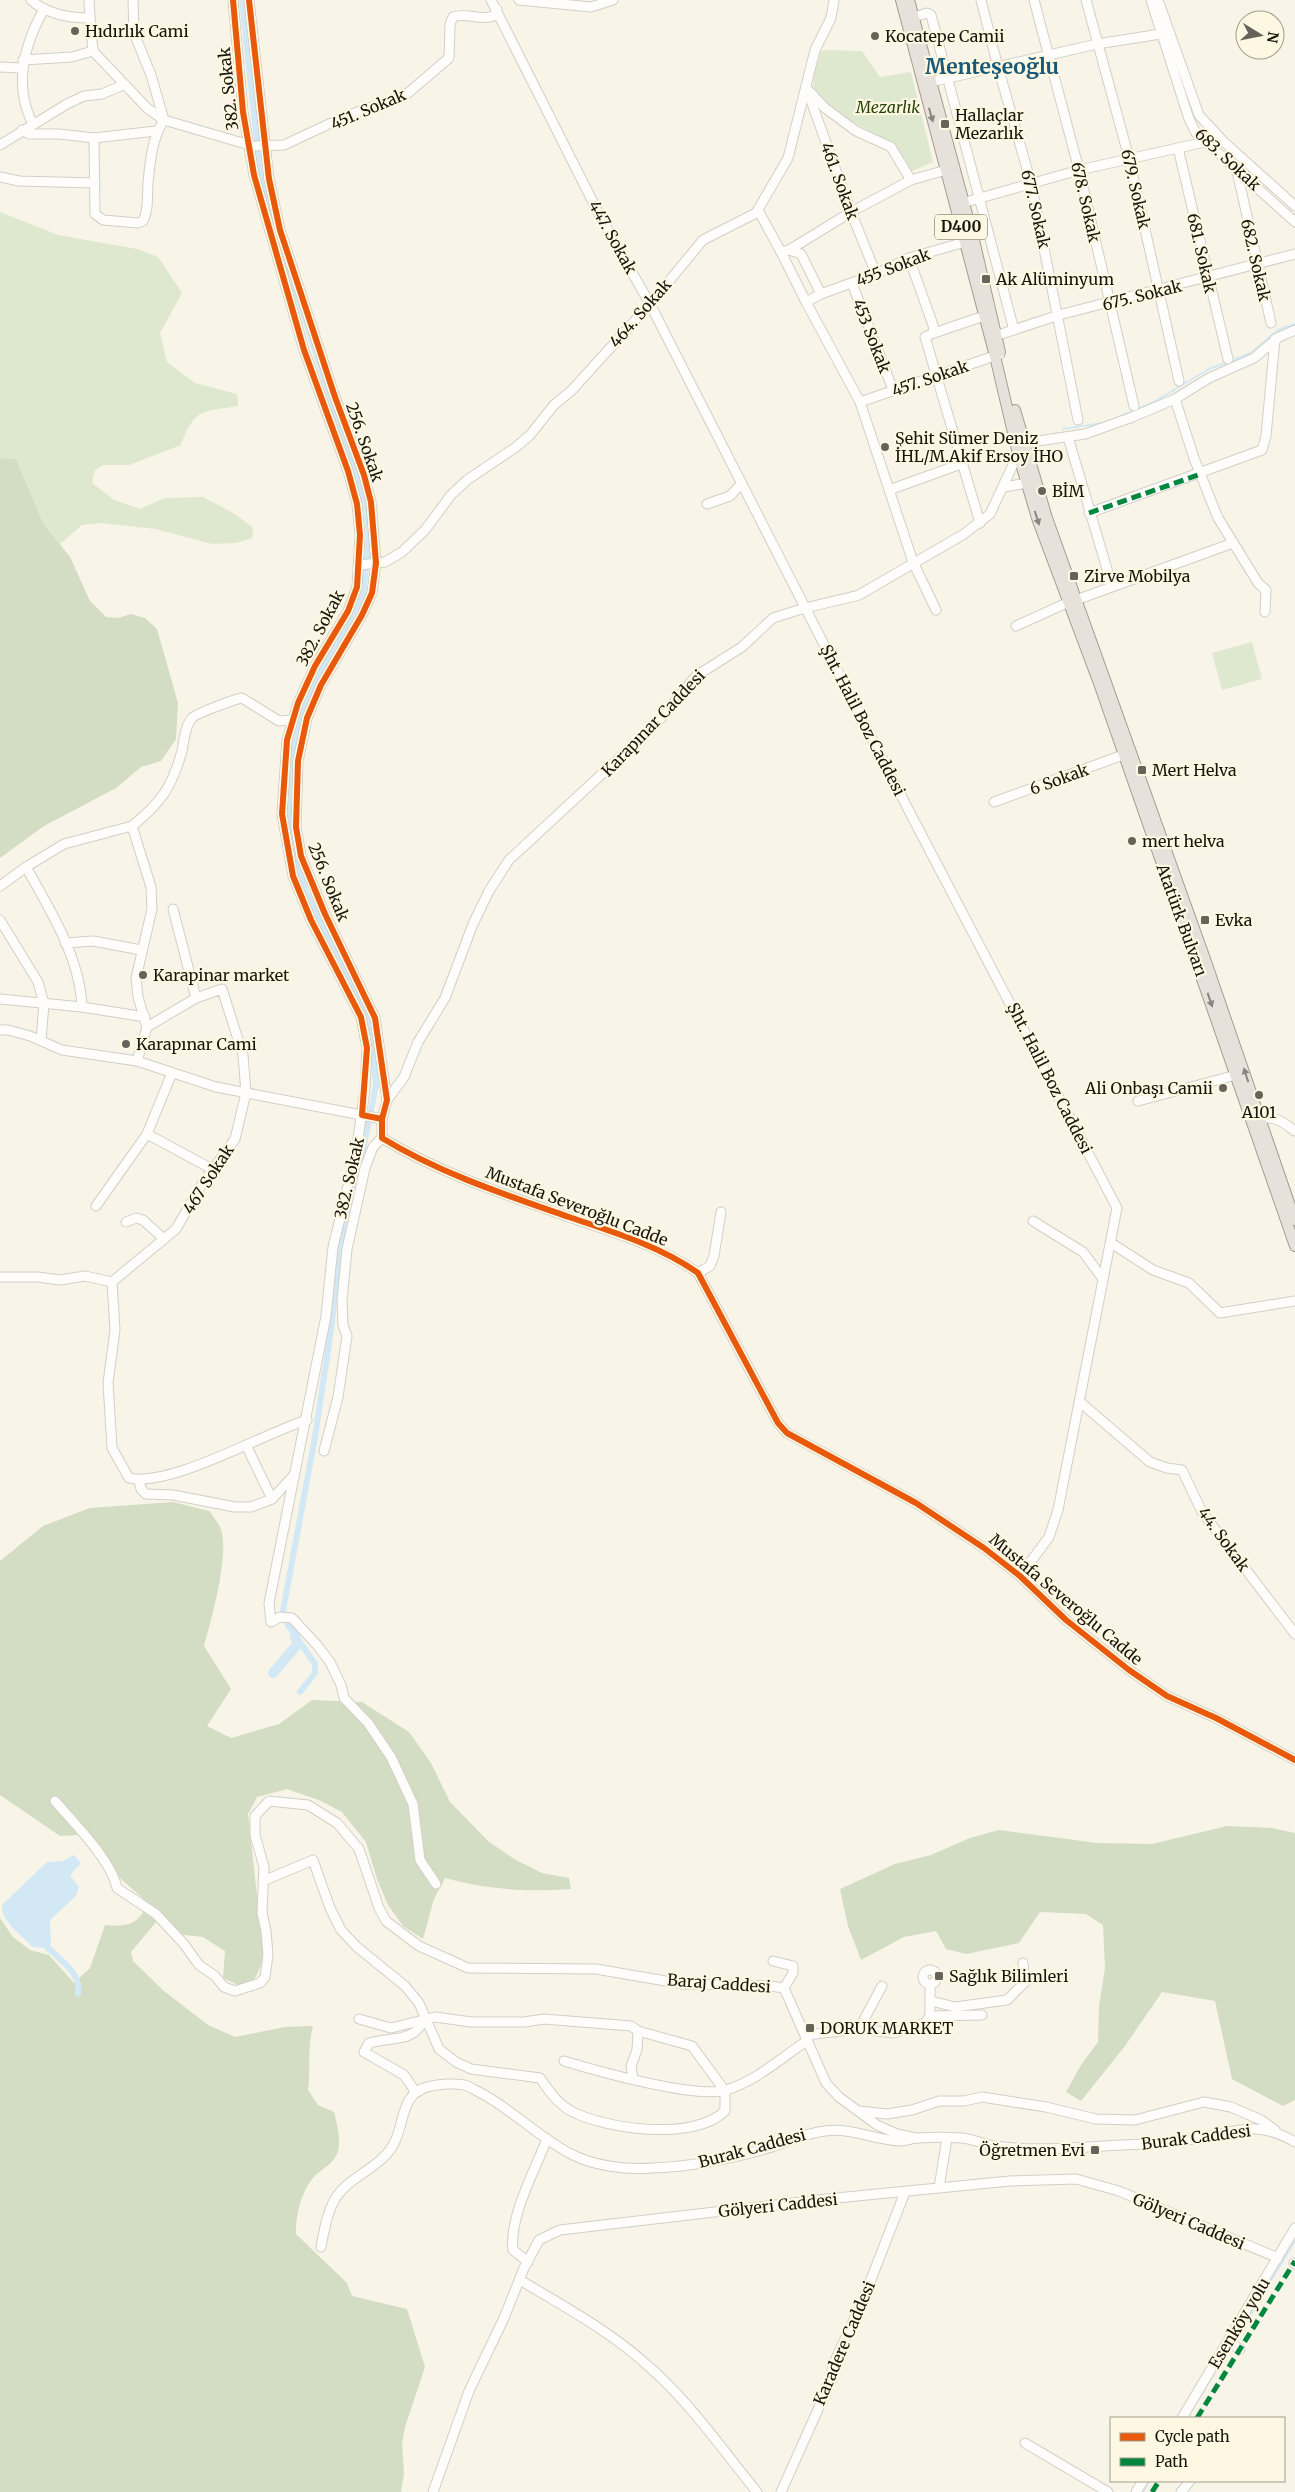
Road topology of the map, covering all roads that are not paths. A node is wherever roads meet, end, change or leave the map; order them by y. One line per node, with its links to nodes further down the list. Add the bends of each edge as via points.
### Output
1 (31, 0): 17 (street)
2 (89, 0): 19 (street)
3 (133, 0): 31 (street, via 134,33)
4 (233, 0): 39 (street, 382. Sokak, via 243,112)
5 (248, 0): 39 (street, 256. Sokak)
6 (519, 0): 7 (street, via 590,7)
7 (612, 0)
8 (834, 0): 30 (street, via 831,18 815,50)
9 (901, 0): 43 (main road, D400, one-way to 43)
10 (909, 0): 18 (main road, D400)
11 (981, 0): 26 (street, 677. Sokak)
12 (1034, 0): 23 (street, 678. Sokak)
13 (1086, 0): 21 (street, 679. Sokak)
14 (1151, 0): 20 (street, 683. Sokak)
15 (1158, 0): 20 (street)
16 (495, 3): 39 (street, 451. Sokak, via 494,16 453,17 449,58 408,93 346,116 284,145); 67 (street, 447. Sokak, via 601,218)
17 (44, 9): 19 (street, via 73,18); 24 (street)
18 (914, 17): 27 (street, via 928,12 931,15); 28 (main road, D400)
19 (90, 18): 22 (street)
20 (1166, 33): 21 (street); 35 (street, via 1199,115); 37 (street, 683. Sokak, via 1189,119)
21 (1097, 44): 23 (street); 41 (street, 679. Sokak)
22 (92, 51): 24 (street); 29 (street)
23 (1048, 54): 26 (street); 44 (street, 678. Sokak)
24 (22, 64): 25 (street); 32 (street, via 23,99)
25 (0, 67)
26 (998, 67): 27 (street); 48 (street, 677. Sokak)
27 (946, 78): 28 (street); 49 (street)
28 (931, 82): 50 (main road, D400)
29 (123, 85): 31 (street); 32 (street, via 75,100)
30 (806, 87): 46 (street, via 825,108 856,131 891,147); 52 (street, via 788,158); 53 (street, 461. Sokak)
31 (164, 120): 34 (street); 39 (street)
32 (33, 124): 33 (street)
33 (22, 130): 36 (street, via 29,134); 38 (street)
34 (156, 131): 36 (street); 47 (street, via 147,215 143,221 98,218 95,214)
35 (1215, 132): 37 (street); 51 (street)
36 (94, 138): 47 (street)
37 (1205, 142): 40 (street); 42 (street, 683. Sokak)
38 (0, 145)
39 (257, 146): 98 (street, 256. Sokak, via 269,179 280,230 364,474 371,502); 99 (street, 382. Sokak, via 254,175 304,350 357,504)
40 (1178, 148): 41 (street); 61 (street, 681. Sokak)
41 (1129, 158): 44 (street); 63 (street, 679. Sokak)
42 (1236, 168): 54 (street, 683. Sokak); 59 (street, 682. Sokak)
43 (946, 170): 46 (street); 50 (main road, D400)
44 (1079, 170): 48 (street); 66 (street, 678. Sokak)
45 (0, 177): 47 (street, via 19,181)
46 (911, 180): 53 (street)
47 (95, 183)
48 (1031, 183): 49 (street); 68 (street, 677. Sokak)
49 (979, 198): 50 (street); 71 (street)
50 (959, 204): 55 (main road, D400); 74 (main road, D400)
51 (1295, 206)
52 (758, 210): 56 (street); 67 (street, 464. Sokak, via 703,240)
53 (850, 212): 56 (street); 60 (street, 461. Sokak)
54 (1295, 222)
55 (965, 242): 58 (street, 455 Sokak); 69 (main road, D400)
56 (785, 251): 64 (street, via 801,254); 65 (street)
57 (1295, 254): 59 (street, 675. Sokak)
58 (909, 258): 60 (street, 455 Sokak); 73 (street)
59 (1257, 264): 61 (street, 675. Sokak); 70 (street, 682. Sokak)
60 (876, 274): 62 (street, 455 Sokak)
61 (1207, 278): 63 (street, 675. Sokak); 77 (street, 681. Sokak)
62 (852, 283): 64 (street, 455 Sokak); 80 (street, 453 Sokak)
63 (1159, 290): 66 (street, 675. Sokak); 79 (street, 679. Sokak)
64 (821, 294): 65 (street, 455 Sokak)
65 (806, 302): 82 (street)
66 (1109, 303): 68 (street, 675. Sokak); 83 (street, 678. Sokak)
67 (650, 304): 90 (street, 447. Sokak); 98 (street, 464. Sokak, via 572,390 554,405 530,435 467,480 402,552)
68 (1059, 315): 71 (street, 675. Sokak); 84 (street, 677. Sokak)
69 (984, 316): 73 (street); 74 (main road, D400)
70 (1271, 323)
71 (1014, 330): 74 (street, 675. Sokak)
72 (1295, 330): 75 (street)
73 (934, 333): 78 (street, via 925,337)
74 (993, 337): 76 (main road, D400)
75 (1275, 340): 81 (street, via 1254,358 1208,378); 88 (street, via 1262,450)
76 (998, 355): 78 (street, 457. Sokak); 86 (main road, D400)
77 (1228, 359)
78 (935, 376): 80 (street, 457. Sokak); 87 (street)
79 (1179, 381)
80 (893, 390): 82 (street, 457. Sokak)
81 (1175, 399): 85 (street, via 1110,426); 88 (street)
82 (860, 402): 92 (street)
83 (1134, 406)
84 (1078, 420)
85 (1068, 438): 86 (street, via 1031,442); 94 (street)
86 (1021, 452): 89 (main road, Atatürk Bulvarı / D400); 91 (street, Karapınar Caddesi)
87 (961, 464): 92 (street); 95 (street)
88 (1201, 474): 94 (street); 96 (street, via 1218,518)
89 (1031, 482): 91 (street); 101 (main road, Atatürk Bulvarı / D400, via 1038,521)
90 (741, 484): 93 (street, via 730,496); 102 (street, 447. Sokak)
91 (1004, 487): 95 (street, Karapınar Caddesi, via 990,514)
92 (889, 490): 97 (street)
93 (707, 504)
94 (1088, 513): 100 (street)
95 (980, 523): 97 (street, Karapınar Caddesi)
96 (1233, 543): 100 (street); 104 (street, via 1258,583 1266,590)
97 (913, 562): 102 (street, Karapınar Caddesi, via 859,595); 103 (street)
98 (374, 564): 99 (street, 464. Sokak); 127 (street, 256. Sokak, via 372,593 321,685 307,718 298,761 296,828 301,856 325,914 375,1018)
99 (361, 565): 106 (street, 382. Sokak, via 348,610 315,666)
100 (1112, 586): 101 (street)
101 (1072, 601): 105 (street); 107 (main road, Atatürk Bulvarı / D400); 131 (main road, Atatürk Bulvarı / D400, one-way to 101)
102 (805, 608): 127 (street, Karapınar Caddesi, via 773,618 742,647 696,676 657,723 509,860 473,924 445,998 418,1042 404,1077); 142 (street, Şht. Halil Boz Caddesi, via 1117,1208)
103 (936, 610)
104 (1264, 612)
105 (1016, 626)
106 (292, 720): 109 (street, via 279,721 242,698 193,716 187,727 176,773 166,793 152,811); 129 (street, 382. Sokak, via 287,740 282,814 285,834 293,876 311,920 361,1017 367,1048)
107 (1123, 755): 108 (street, 6 Sokak); 125 (main road, Atatürk Bulvarı / D400, one-way to 125)
108 (994, 802)
109 (132, 826): 110 (street, via 64,844); 115 (street, via 151,894 152,909)
110 (26, 867): 111 (street); 114 (street)
111 (0, 886)
112 (173, 909): 116 (street)
113 (0, 920): 118 (street, via 38,982)
114 (65, 943): 115 (street, via 93,941); 119 (street, via 77,968)
115 (141, 950): 120 (street, via 136,987)
116 (196, 998): 120 (street); 126 (street, 467 Sokak, via 222,989 243,1054)
117 (0, 999): 118 (street)
118 (44, 1004): 119 (street); 122 (street)
119 (82, 1007): 120 (street)
120 (146, 1022): 123 (street)
121 (0, 1030): 122 (street)
122 (41, 1040): 123 (street, via 62,1050)
123 (137, 1061): 124 (street)
124 (172, 1073): 126 (street, via 216,1088); 133 (street)
125 (1236, 1075): 128 (street); 131 (main road, Atatürk Bulvarı / D400)
126 (246, 1093): 129 (street); 135 (street, 467 Sokak, via 235,1139)
127 (388, 1100): 130 (street, 256. Sokak)
128 (1138, 1101)
129 (362, 1115): 130 (street); 150 (street, 382. Sokak, via 333,1247 328,1302)
130 (379, 1118): 134 (street, 256. Sokak)
131 (1256, 1119): 132 (street, via 1268,1116 1281,1120); 139 (main road, Atatürk Bulvarı / D400); 143 (main road, Atatürk Bulvarı / D400)
132 (1295, 1131)
133 (148, 1134): 135 (street); 136 (street)
134 (382, 1138): 144 (street, Mustafa Severoğlu Cadde, via 431,1165 633,1240 679,1259); 152 (street, via 372,1147 365,1168 347,1249 342,1300 347,1336 338,1397)
135 (212, 1170): 141 (street, 467 Sokak, via 176,1230)
136 (96, 1206)
137 (721, 1212): 144 (street, via 714,1256 710,1266)
138 (1033, 1220): 146 (street, via 1083,1252)
139 (1295, 1220)
140 (126, 1222): 141 (street, via 136,1218 143,1220)
141 (164, 1239): 147 (street, 467 Sokak)
142 (1111, 1243): 146 (street, Şht. Halil Boz Caddesi); 148 (street, via 1153,1270 1189,1282 1220,1313)
143 (1295, 1246)
144 (698, 1273): 156 (street, Mustafa Severoğlu Cadde, via 778,1423 787,1433 916,1503)
145 (0, 1277): 147 (street, via 60,1280 85,1276)
146 (1103, 1279): 149 (street, Şht. Halil Boz Caddesi)
147 (112, 1282): 154 (street, via 115,1330 108,1383 112,1448 129,1478)
148 (1295, 1302)
149 (1080, 1402): 156 (street, Şht. Halil Boz Caddesi, via 1058,1510 1049,1537); 157 (street, 44. Sokak, via 1150,1462 1182,1470 1202,1512)
150 (307, 1420): 151 (street); 153 (street, 382. Sokak)
151 (246, 1444): 154 (street, via 202,1464); 155 (street)
152 (324, 1451)
153 (294, 1474): 155 (street); 161 (street, 382. Sokak, via 269,1603 271,1622 280,1617 291,1618 317,1645 330,1662 344,1698 368,1723 391,1757 413,1804 420,1860)
154 (139, 1480): 155 (street, via 146,1494 172,1495 235,1507 251,1508)
155 (272, 1499)
156 (1020, 1576): 158 (street, Mustafa Severoğlu Cadde, via 1066,1620 1159,1691)
157 (1295, 1634)
158 (1294, 1759)
159 (55, 1801): 160 (street, via 107,1865 117,1888 156,1914 184,1944 198,1965 215,1976 224,1987 235,1991 260,1983 265,1977 268,1955 262,1913)
160 (263, 1881): 166 (street, Baraj Caddesi, via 264,1867 255,1835 255,1816 269,1801 308,1805 337,1822 359,1850 378,1908 386,1921 402,1935 468,1968 596,1969 683,1984); 171 (street, via 313,1860 330,1908 342,1930 405,1986 419,2003)
161 (436, 1884)
162 (773, 1961): 166 (street, via 793,1966 793,1973)
163 (1023, 1963): 167 (street, via 1025,1982 1007,2000 955,2007)
164 (930, 1985): 167 (street)
165 (882, 1986): 172 (street)
166 (784, 1988): 174 (street, Baraj Caddesi)
167 (931, 2001): 169 (street)
168 (982, 2015): 169 (street)
169 (930, 2016): 172 (street, via 924,2023 893,2033)
170 (359, 2019): 171 (street, via 391,2028)
171 (425, 2019): 173 (street, via 471,2022 553,2019 631,2026); 177 (street, via 420,2030 411,2035 369,2043 364,2052 404,2074 415,2091); 178 (street, via 438,2049 456,2062 471,2069 540,2078 556,2101 572,2112 616,2124 673,2130 694,2127 717,2119 726,2111)
172 (859, 2029): 174 (street)
173 (638, 2031): 176 (street, via 637,2050 631,2066); 178 (street, via 692,2046)
174 (807, 2037): 178 (street, via 756,2078); 179 (street, Baraj Caddesi, via 826,2083)
175 (564, 2061): 176 (street)
176 (633, 2078): 178 (street, via 698,2091)
177 (419, 2091): 183 (street, Burak Caddesi, via 433,2085 465,2085 495,2100); 188 (street, via 404,2109 391,2149 336,2196)
178 (725, 2091)
179 (856, 2111): 180 (street, via 887,2114 939,2101 982,2097 1096,2119 1135,2120 1204,2102 1239,2110); 181 (street, Baraj Caddesi, via 877,2125)
180 (1280, 2133): 182 (street, Burak Caddesi, via 1242,2128 1170,2143 1047,2148 995,2146); 184 (street, Burak Caddesi)
181 (916, 2138): 182 (street, Burak Caddesi); 183 (street, Burak Caddesi, via 903,2141 855,2131 828,2130 726,2158 649,2169 586,2161)
182 (947, 2138): 185 (street)
183 (547, 2139): 190 (street, via 517,2215 512,2239 513,2250)
184 (1295, 2142)
185 (939, 2188): 186 (street, Gölyeri Caddesi); 189 (street, Gölyeri Caddesi, via 1076,2179 1094,2182)
186 (905, 2192): 190 (street, Gölyeri Caddesi, via 560,2230 539,2240); 197 (street, Karadere Caddesi, via 863,2300 833,2365 829,2385)
187 (1294, 2231): 189 (street, Esenköy yolu)
188 (321, 2247)
189 (1278, 2258): 192 (street, Esenköy yolu, via 1233,2345)
190 (528, 2262): 191 (street, Gölyeri Caddesi)
191 (520, 2280): 195 (street, Gölyeri Caddesi, via 469,2391); 196 (street, via 613,2338 648,2365 702,2420)
192 (1183, 2417)
193 (1025, 2443): 198 (street)
194 (1189, 2482): 199 (street)
195 (433, 2492)
196 (757, 2492)
197 (781, 2492)
198 (1108, 2492)
199 (1181, 2492)

